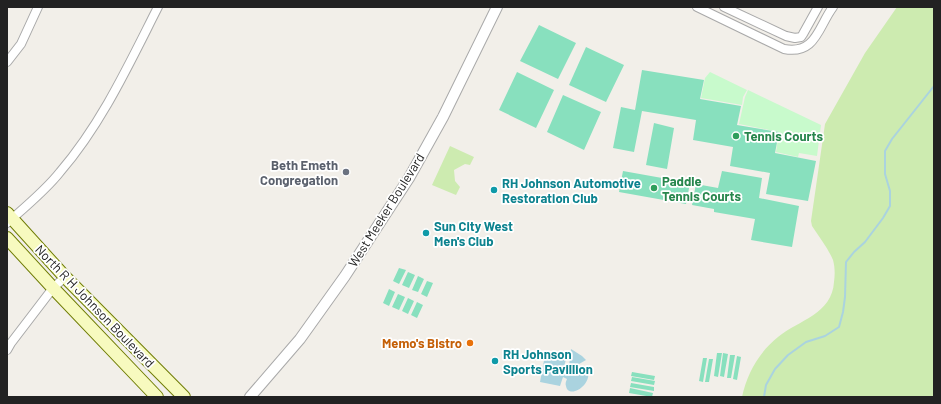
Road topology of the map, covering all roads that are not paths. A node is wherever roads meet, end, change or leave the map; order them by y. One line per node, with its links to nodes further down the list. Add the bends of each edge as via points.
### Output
1 (38, 7): 11 (street, via 21,44)
2 (158, 7): 12 (street, via 116,91 60,173)
3 (497, 7): 19 (street, West Meeker Boulevard, via 443,117 408,178 345,276 300,339)
4 (697, 7): 8 (street)
5 (818, 7): 9 (street, via 801,37)
6 (833, 7): 10 (street, via 807,47)
7 (727, 8): 8 (street); 9 (street)
8 (724, 20): 10 (street, via 784,49)
9 (795, 38): 10 (street)
10 (797, 50)
11 (7, 62)
12 (9, 218): 14 (main road, North R H Johnson Boulevard)
13 (7, 238): 15 (main road, North R H Johnson Boulevard)
14 (66, 277): 15 (street); 18 (main road, North R H Johnson Boulevard)
15 (53, 288): 16 (street); 17 (main road, North R H Johnson Boulevard)
16 (8, 344)
17 (158, 397)
18 (184, 397)
19 (250, 397)

